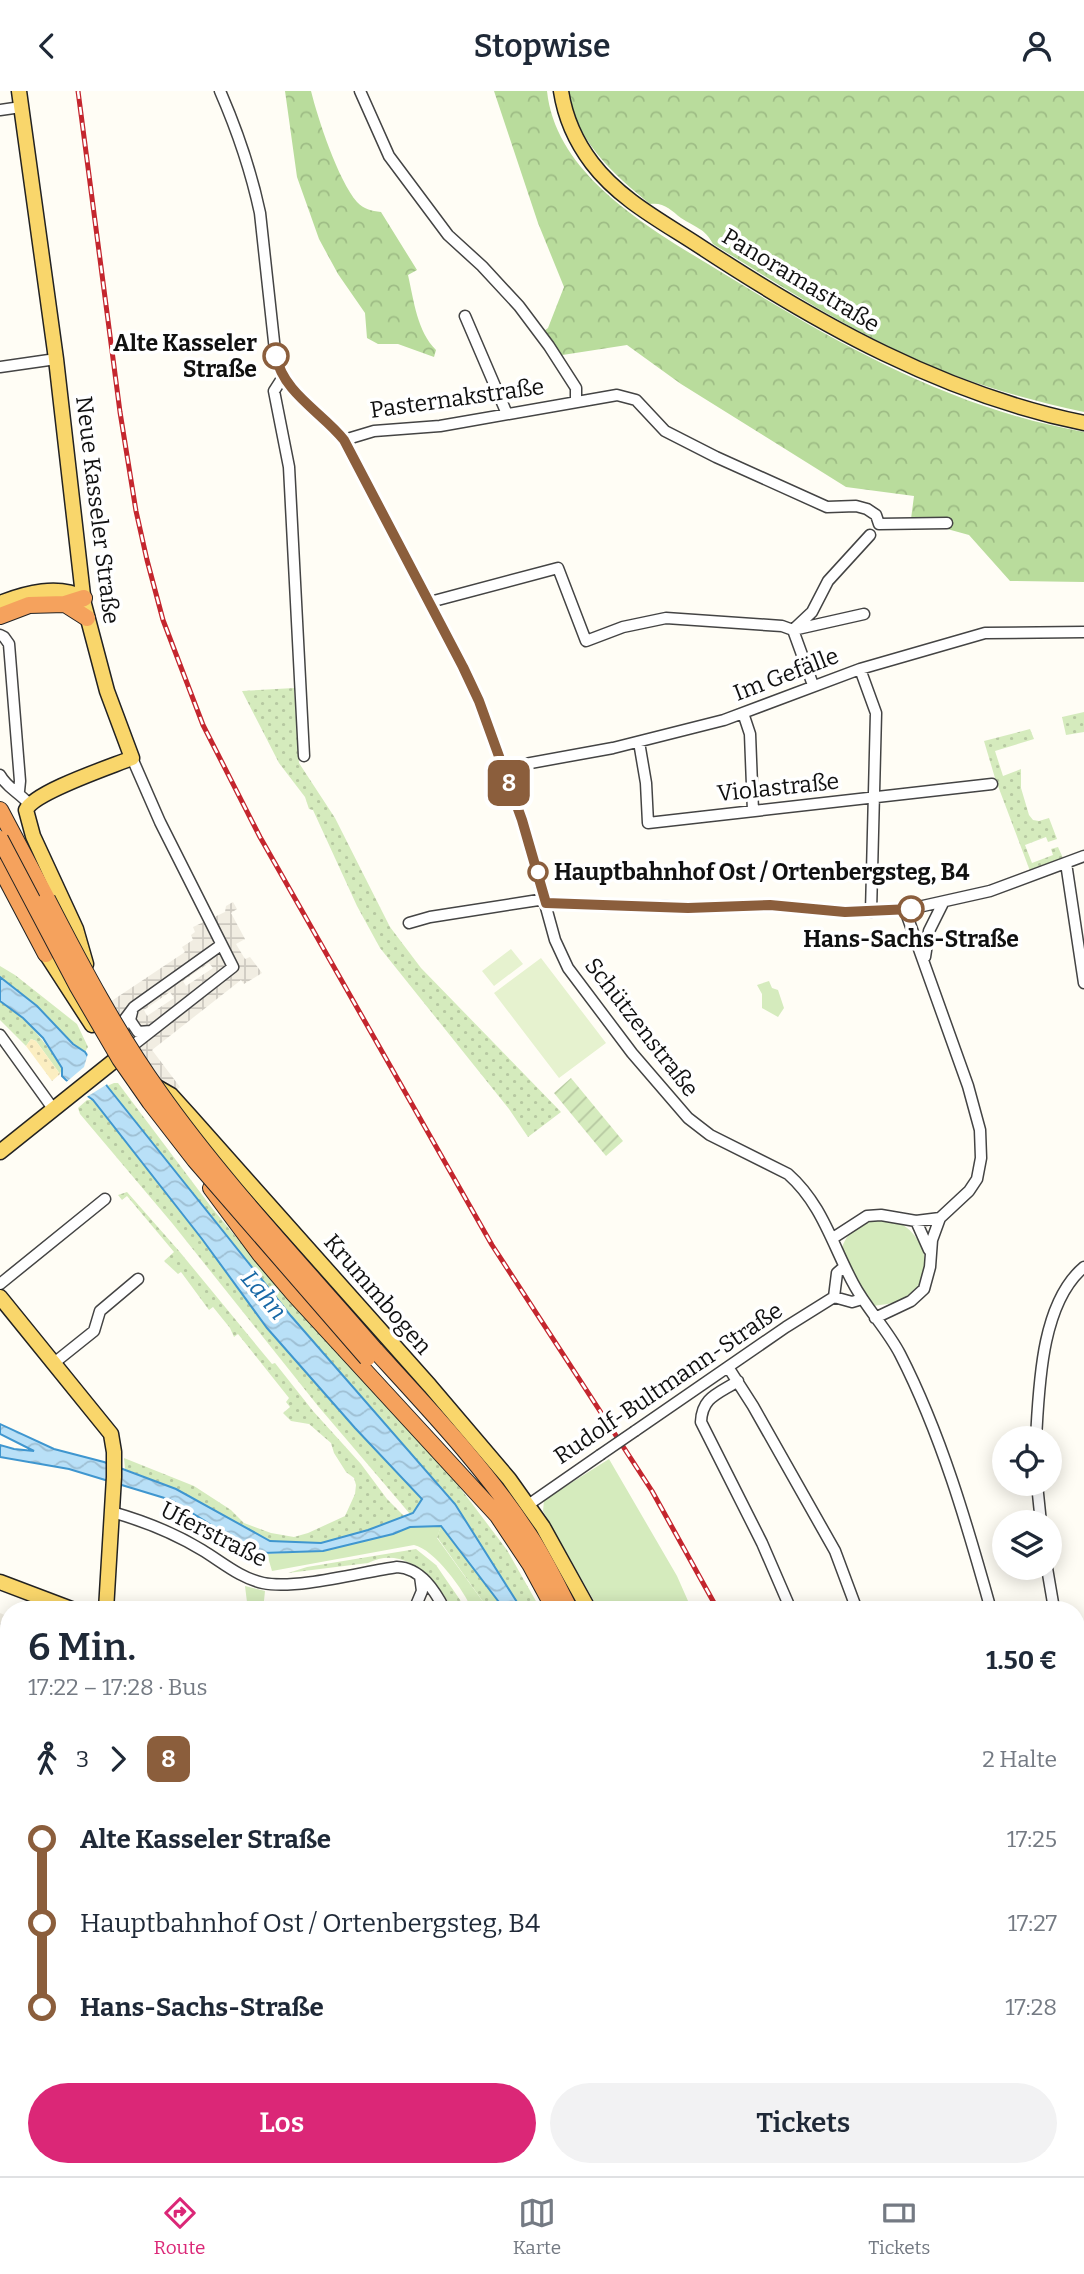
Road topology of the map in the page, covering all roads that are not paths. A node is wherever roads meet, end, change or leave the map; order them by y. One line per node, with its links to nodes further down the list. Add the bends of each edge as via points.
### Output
1 (19, 91): 5 (main road, Neue Kasseler Straße)
2 (220, 91): 10 (street, via 255,191 276,360)
3 (360, 91): 12 (street, via 389,156 414,192 448,235 519,306 576,388)
4 (561, 91): 15 (main road, Panoramastraße, via 573,131 592,162 626,196 667,226 877,351 959,387)
5 (21, 107): 6 (street); 8 (main road, Neue Kasseler Straße)
6 (0, 110)
7 (465, 316): 14 (street)
8 (56, 359): 9 (street); 19 (main road, Neue Kasseler Straße)
9 (0, 367)
10 (283, 377): 11 (street, Schützenstraße); 13 (street, via 274,391)
11 (296, 392): 13 (street); 16 (street, Schützenstraße)
12 (576, 401): 14 (street, Pasternakstraße); 17 (street, Pasternakstraße, via 627,397 641,404 665,431 827,507 867,509 879,524)
13 (277, 407): 34 (street, via 289,467)
14 (507, 414): 16 (street, Pasternakstraße, via 374,431)
15 (1084, 423)
16 (344, 440): 22 (street, Schützenstraße)
17 (947, 523)
18 (870, 535): 27 (street, via 828,581 812,612)
19 (81, 568): 20 (main road); 21 (main road, Neue Kasseler Straße)
20 (62, 597): 21 (highway); 23 (main road, via 29,594); 25 (highway); 26 (highway)
21 (84, 598): 26 (main road, Neue Kasseler Straße)
22 (430, 602): 27 (street, via 558,568 586,641 666,618); 36 (street, Schützenstraße, via 471,684)
23 (0, 603)
24 (864, 614): 27 (street)
25 (0, 616)
26 (87, 618): 35 (main road, Neue Kasseler Straße)
27 (793, 630): 31 (street)
28 (1084, 632): 30 (street, Im Gefälle, via 985,633)
29 (0, 635): 39 (street, via 9,644)
30 (860, 669): 31 (street, Im Gefälle); 40 (street, via 876,713)
31 (813, 685): 32 (street, Im Gefälle)
32 (743, 713): 33 (street, Im Gefälle); 43 (street, via 750,734)
33 (639, 742): 36 (street, Im Gefälle); 43 (street, Violastraße, via 648,823)
34 (304, 756)
35 (132, 758): 41 (main road); 54 (street, Neue Kasseler Straße)
36 (503, 768): 49 (street, Schützenstraße)
37 (0, 775): 39 (street, via 10,788)
38 (992, 785): 40 (street, Violastraße)
39 (19, 791): 41 (street)
40 (875, 798): 43 (street, Violastraße); 52 (street)
41 (29, 804): 48 (main road, via 27,821)
42 (0, 810): 80 (highway, bridge, via 90,981 158,1090)
43 (752, 811)
44 (0, 839): 80 (highway, bridge, via 78,987 150,1102)
45 (1084, 856): 46 (street)
46 (1066, 863): 50 (street); 57 (street)
47 (0, 867): 55 (highway)
48 (62, 899): 55 (main road); 59 (main road, via 83,958)
49 (546, 901): 52 (street, via 688,908 770,905); 53 (street); 70 (street, Schützenstraße, via 559,949 573,977 672,1102 710,1135 788,1174 808,1195)
50 (943, 903): 51 (street); 56 (street, via 929,931)
51 (905, 910): 52 (street); 56 (street)
52 (871, 912)
53 (408, 923)
54 (220, 944): 58 (street); 60 (street, Neue Kasseler Straße, via 233,967)
55 (46, 954): 62 (main road)
56 (924, 959): 68 (street, via 980,1130 979,1172 969,1191)
57 (1084, 983)
58 (134, 1007): 59 (street); 60 (street, via 131,1020 135,1029)
59 (123, 1030): 62 (main road)
60 (151, 1031): 62 (street)
61 (0, 1035): 64 (street)
62 (117, 1058): 63 (main road, Krummbogen); 64 (main road); 65 (main road, Krummbogen, via 171,1095)
63 (150, 1095): 65 (main road, Krummbogen); 80 (highway, via 260,1254)
64 (56, 1107): 66 (main road)
65 (190, 1116): 85 (main road, Krummbogen, via 478,1441)
66 (0, 1152)
67 (105, 1199): 75 (street)
68 (940, 1218): 69 (street); 71 (street)
69 (916, 1221): 70 (street, via 867,1216); 71 (street)
70 (833, 1238): 72 (street)
71 (930, 1256): 79 (street, via 924,1289 911,1301)
72 (844, 1267): 77 (street, via 837,1273); 78 (street)
73 (1084, 1267): 84 (street, via 1064,1290 1047,1340)
74 (138, 1279): 81 (street, via 100,1311 94,1331)
75 (0, 1284)
76 (0, 1297): 81 (main road)
77 (834, 1297): 78 (street, via 852,1302); 82 (street, Rudolf-Bultmann-Straße)
78 (862, 1299): 79 (street)
79 (875, 1318): 99 (street, via 899,1353 936,1439)
80 (367, 1357): 94 (highway, via 500,1518); 95 (highway, via 447,1430 510,1508)
81 (54, 1363): 86 (main road, via 113,1442)
82 (728, 1367): 83 (street); 85 (street, Rudolf-Bultmann-Straße, bridge)
83 (737, 1381): 97 (street, via 707,1400 701,1422); 98 (street, via 835,1551)
84 (1037, 1426)
85 (528, 1505): 96 (main road, Krummbogen)
86 (112, 1512): 87 (street, Uferstraße, via 162,1529 265,1584 300,1583 400,1566); 91 (main road)
87 (420, 1576): 92 (street); 93 (street)
88 (1049, 1580): 100 (street)
89 (0, 1582): 90 (main road)
90 (50, 1601)
91 (107, 1601)
92 (418, 1601)
93 (440, 1601)
94 (550, 1601)
95 (565, 1601)
96 (584, 1601)
97 (787, 1601)
98 (854, 1601)
99 (988, 1601)
100 (1053, 1601)

